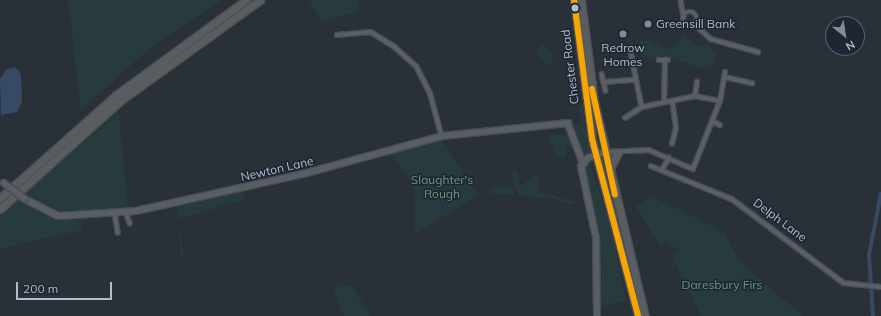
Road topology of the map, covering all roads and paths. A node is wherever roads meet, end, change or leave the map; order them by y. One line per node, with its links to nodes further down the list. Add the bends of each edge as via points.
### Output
1 (246, 0): 43 (highway, via 122,90)
2 (260, 0): 44 (highway, via 121,100)
3 (574, 0): 36 (highway, Chester Road, via 581,74)
4 (581, 0): 36 (highway, Chester Road)
5 (681, 0): 6 (street)
6 (683, 6): 7 (street); 8 (street)
7 (691, 12): 8 (street); 9 (street)
8 (684, 18): 10 (street)
9 (697, 20): 10 (street); 11 (street)
10 (690, 26): 11 (street)
11 (700, 29): 14 (street, via 717,42)
12 (337, 35): 33 (street, via 371,32 395,47 417,67 430,92)
13 (631, 52): 19 (street)
14 (758, 52)
15 (659, 60): 27 (street, via 667,60)
16 (725, 72): 18 (street)
17 (602, 74): 20 (street)
18 (725, 77): 22 (street); 26 (street)
19 (635, 80): 20 (street); 28 (street)
20 (604, 82): 23 (street)
21 (697, 82): 24 (street)
22 (752, 83)
23 (606, 91)
24 (695, 96): 25 (street); 26 (street)
25 (672, 100): 27 (street); 34 (street, via 676,128)
26 (720, 101): 30 (street)
27 (664, 102): 28 (street)
28 (642, 107): 29 (street)
29 (625, 118)
30 (712, 121): 32 (street); 37 (street, via 693,169)
31 (568, 123): 33 (street, Newton Lane); 38 (street, Chester Road)
32 (720, 125)
33 (442, 136): 46 (street, Newton Lane, via 303,174)
34 (672, 144)
35 (621, 152): 36 (street); 37 (street, via 649,150); 40 (highway)
36 (601, 156): 38 (street); 40 (highway, Chester Road); 51 (highway, Chester Road, via 611,211)
37 (669, 158): 41 (street)
38 (584, 161): 50 (street, Chester Road, via 581,168 598,262)
39 (651, 166): 41 (street, Delph Lane)
40 (609, 170): 52 (highway, Chester Road)
41 (662, 170): 49 (street, Delph Lane, via 732,199 844,283)
42 (2, 181): 45 (street, Newton Lane, bridge, via 25,199 58,216)
43 (0, 198)
44 (0, 208)
45 (115, 213): 46 (street, Newton Lane); 48 (street)
46 (126, 216): 47 (street)
47 (130, 223)
48 (118, 233)
49 (881, 287)
50 (597, 316)
51 (638, 316)
52 (645, 316)

